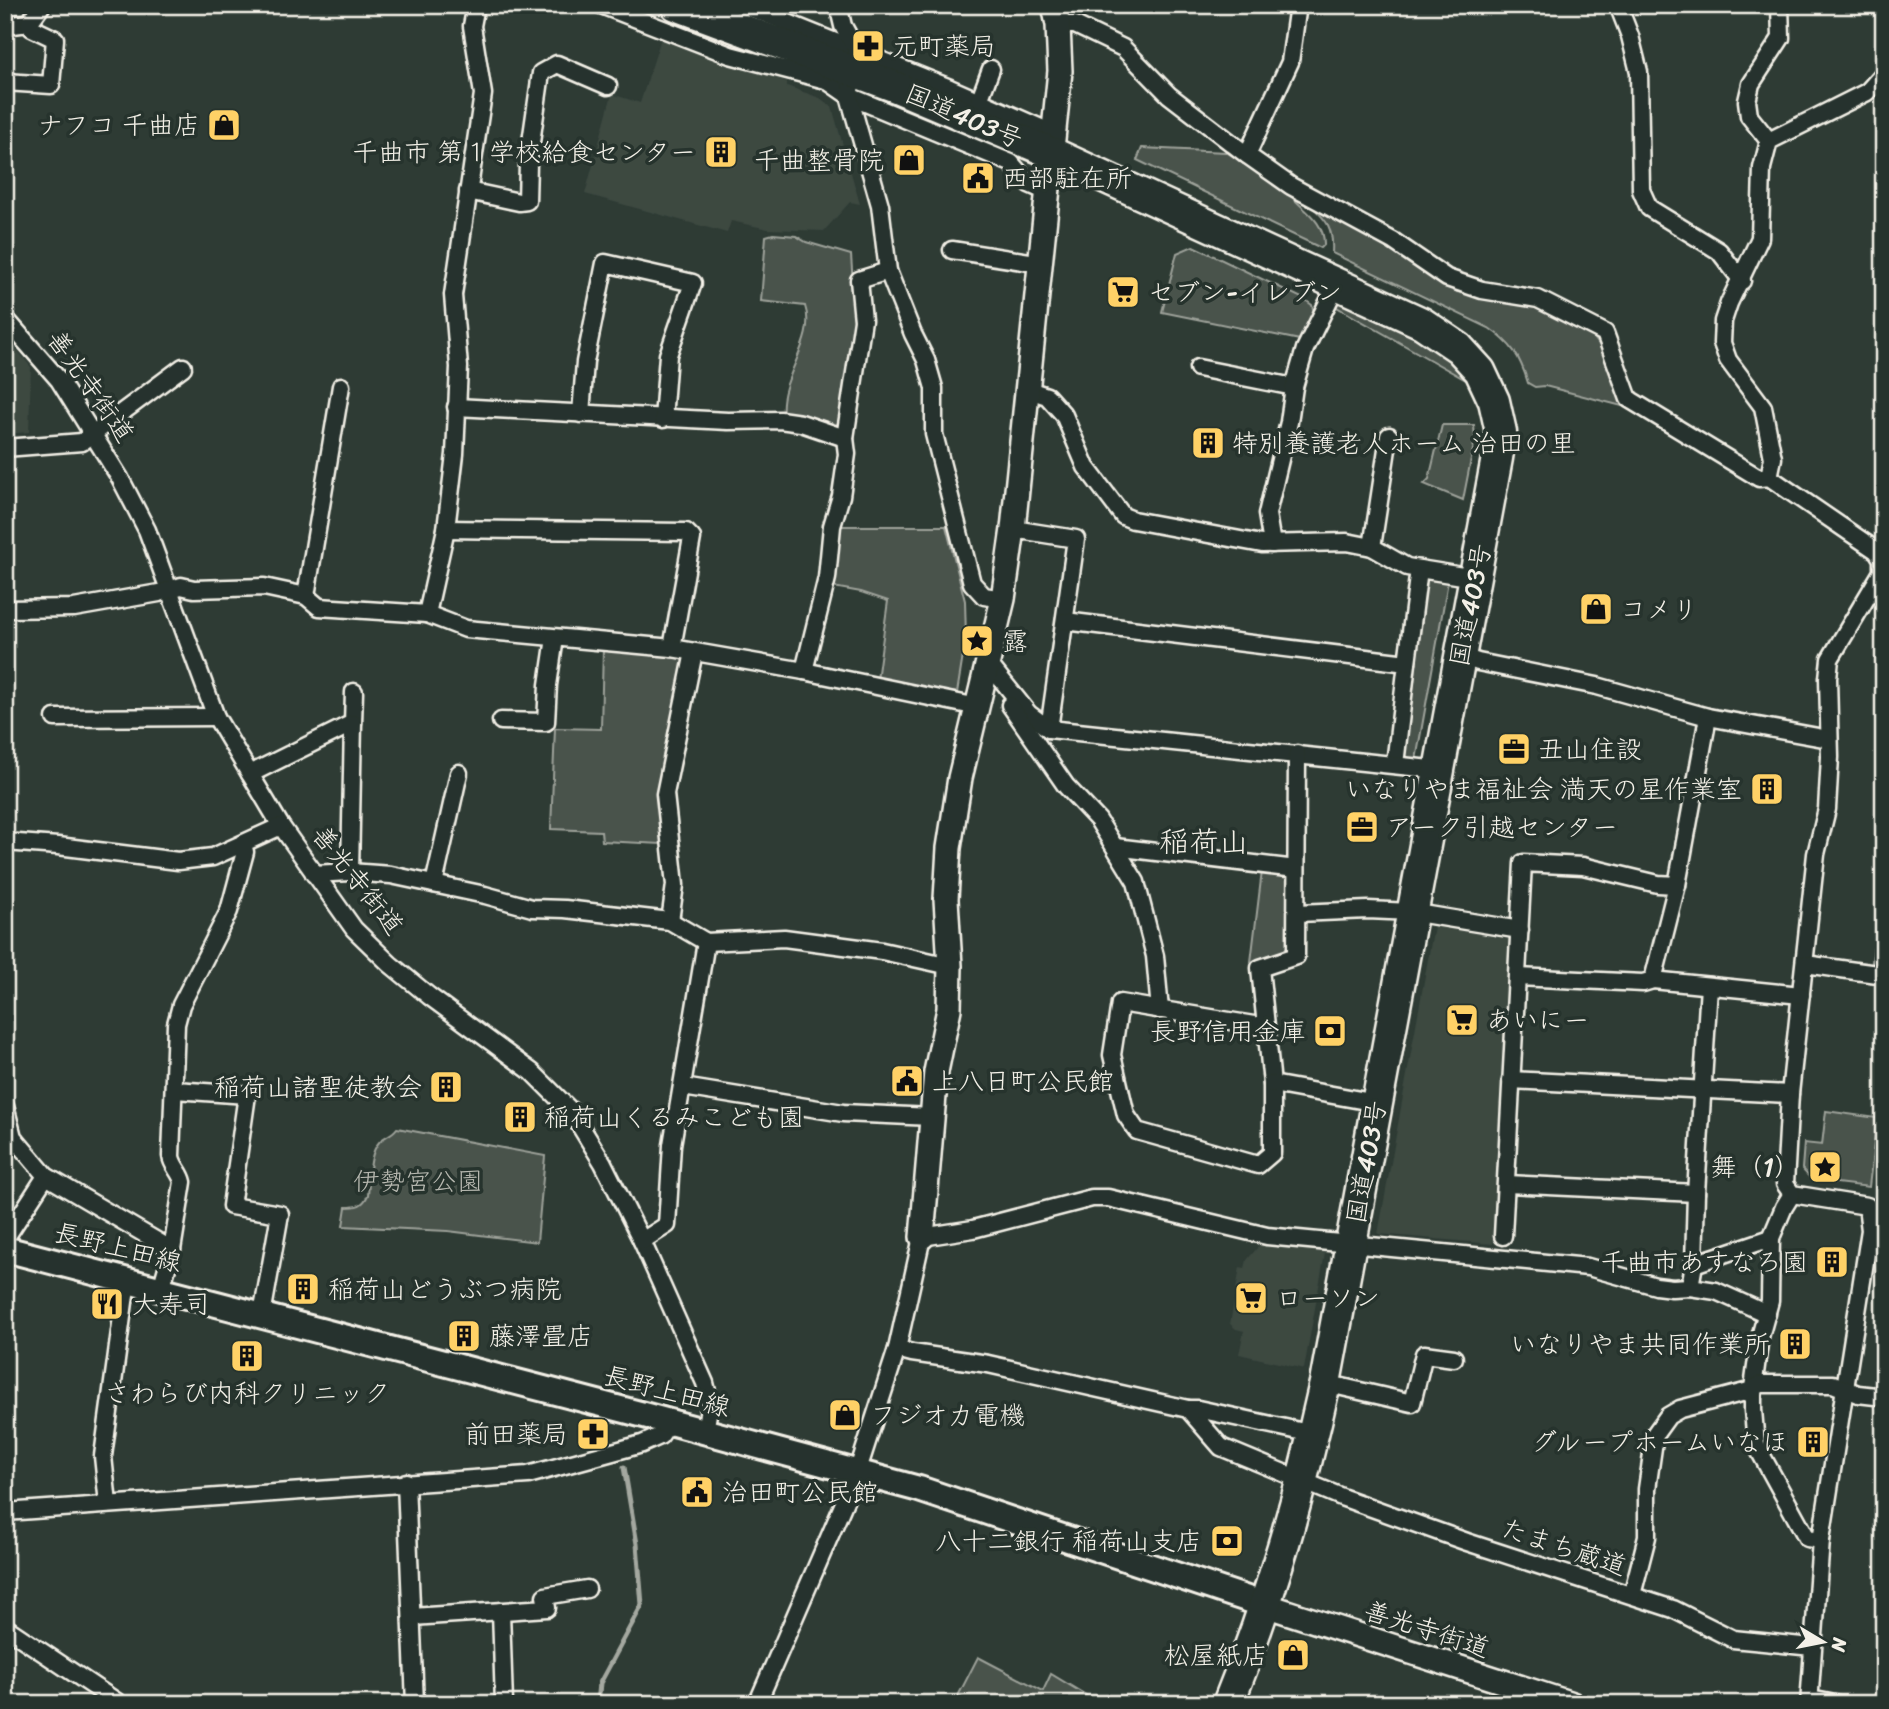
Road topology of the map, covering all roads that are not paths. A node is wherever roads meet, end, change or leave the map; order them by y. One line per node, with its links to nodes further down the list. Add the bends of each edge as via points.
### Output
1 (42, 5): 11 (street)
2 (476, 5): 22 (street, via 472,26 483,94)
3 (601, 5): 14 (street, via 730,55 826,80)
4 (676, 5): 14 (highway, 国道403号)
5 (743, 5): 14 (street)
6 (838, 5): 14 (street)
7 (1298, 5): 21 (street, via 1290,62)
8 (1618, 5): 27 (street, via 1639,72 1641,190 1649,208 1719,251)
9 (1780, 5): 20 (street, via 1780,38 1751,84 1747,102 1749,116)
10 (1056, 15): 19 (street, via 1060,71); 21 (street, via 1123,48 1169,95)
11 (29, 23): 12 (street); 16 (street, via 55,39 51,85)
12 (5, 26)
13 (991, 69): 18 (street)
14 (854, 73): 18 (street); 19 (highway, 国道403号); 23 (street, via 1011,163 1029,184); 26 (street)
15 (1884, 73): 20 (street, via 1867,92)
16 (5, 82)
17 (608, 86): 22 (street, via 557,64 541,73 527,201)
18 (979, 101): 19 (street)
19 (1046, 141): 23 (street); 28 (highway, 国道403号)
20 (1769, 141): 27 (street, via 1762,168 1760,238)
21 (1247, 156): 42 (street, via 1291,186 1423,259 1447,278 1482,290 1538,299 1605,333 1629,399 1759,478)
22 (468, 191): 35 (street, via 453,295 458,344)
23 (1049, 193): 25 (street)
24 (952, 250): 25 (street)
25 (1042, 264): 34 (street)
26 (888, 271): 40 (street, via 859,280 863,320); 51 (street, via 934,388 934,435 972,583 984,596)
27 (1742, 281): 42 (street, via 1723,321 1722,342 1728,360 1763,407 1773,458)
28 (1337, 284): 33 (street, via 1305,349); 48 (highway, 国道403号, via 1422,323 1459,348 1480,371 1501,432)
29 (5, 318): 38 (street, 善光寺街道, via 59,380)
30 (183, 368): 38 (street)
31 (1198, 368): 33 (street)
32 (341, 386): 50 (street)
33 (1294, 387): 45 (street, via 1267,514)
34 (1029, 390): 44 (street); 45 (street, via 1047,397 1064,415 1086,467 1124,516)
35 (456, 407): 36 (street); 43 (street)
36 (581, 414): 37 (street); 37 (street, via 585,362 606,263 693,284 668,355)
37 (663, 419): 40 (street, via 780,419)
38 (93, 433): 41 (street, via 82,442); 49 (street, 善光寺街道, via 147,530)
39 (1389, 436): 46 (street)
40 (845, 438): 61 (street, via 847,454 827,578)
41 (5, 448)
42 (1769, 477): 70 (street, via 1877,551 1882,559 1882,572 1830,659)
43 (446, 529): 53 (street); 56 (street, via 686,532 692,538)
44 (1013, 529): 51 (street); 54 (street, via 1076,539)
45 (1272, 544): 46 (street, via 1347,542)
46 (1372, 547): 47 (street)
47 (1419, 569): 48 (street); 59 (street)
48 (1475, 578): 58 (highway, 国道403号)
49 (170, 590): 50 (street, via 181,586 264,587); 52 (street, via 74,608); 64 (street, 善光寺街道)
50 (306, 596): 53 (street, via 319,607)
51 (1003, 598): 60 (street)
52 (5, 609)
53 (427, 614): 55 (street, via 466,629)
54 (1065, 621): 59 (street); 69 (street)
55 (555, 638): 56 (street); 67 (street, via 546,722)
56 (673, 649): 57 (street)
57 (694, 652): 61 (street); 87 (street, via 665,794 675,885)
58 (1460, 656): 65 (street, via 1597,685); 73 (highway, 国道403号)
59 (1407, 663): 72 (street)
60 (988, 670): 63 (street); 69 (street); 79 (street, via 1066,786)
61 (804, 671): 63 (street)
62 (354, 692): 68 (street)
63 (978, 707): 91 (street, via 949,848)
64 (216, 717): 66 (street); 75 (street, 善光寺街道)
65 (1708, 717): 70 (street); 84 (street)
66 (55, 719)
67 (501, 721)
68 (353, 723): 75 (street); 81 (street)
69 (1049, 729): 71 (street)
70 (1829, 739): 90 (street, via 1827,809 1816,854)
71 (1297, 754): 72 (street); 80 (street)
72 (1395, 764): 73 (street)
73 (1440, 770): 85 (highway, 国道403号)
74 (459, 773): 83 (street)
75 (250, 774): 76 (street, 善光寺街道)
76 (281, 826): 78 (street); 82 (street, 善光寺街道)
77 (5, 842): 78 (street, via 178,862 213,857)
78 (243, 844): 102 (street, via 245,852 229,911 181,1005)
79 (1115, 847): 80 (street); 97 (street, via 1136,882 1156,956)
80 (1296, 869): 86 (street)
81 (350, 872): 82 (street); 83 (street)
82 (314, 874): 116 (street, 善光寺街道, via 354,929 390,964 533,1072 571,1111)
83 (434, 884): 87 (street, via 532,908)
84 (1677, 885): 88 (street, via 1583,866 1523,863); 94 (street)
85 (1411, 912): 86 (street); 88 (street); 105 (highway, 国道403号)
86 (1298, 913): 98 (street, via 1296,956 1260,968)
87 (670, 920): 89 (street)
88 (1520, 930): 93 (street)
89 (706, 942): 91 (street, via 784,938); 101 (street)
90 (1805, 964): 92 (street); 96 (street)
91 (950, 966): 107 (street, via 949,1009)
92 (1884, 975)
93 (1518, 977): 94 (street, via 1643,984); 99 (street)
94 (1654, 980): 95 (street)
95 (1709, 986): 96 (street); 103 (street)
96 (1801, 995): 104 (street)
97 (1160, 1010): 98 (street); 100 (street, via 1120,1003 1112,1055 1126,1115 1137,1131 1258,1165 1272,1153)
98 (1266, 1027): 100 (street)
99 (1511, 1080): 103 (street); 109 (street)
100 (1272, 1084): 105 (street)
101 (683, 1087): 107 (street, via 843,1113); 116 (street, via 667,1225)
102 (174, 1090): 119 (street, via 171,1156 183,1182); 125 (street, via 247,1095 231,1206 280,1214)
103 (1703, 1090): 104 (street); 110 (street)
104 (1790, 1094): 111 (street, via 1785,1184)
105 (1377, 1103): 117 (highway, 国道403号)
106 (5, 1106): 108 (street, via 13,1137)
107 (932, 1117): 113 (street)
108 (46, 1176): 115 (street); 119 (street)
109 (1507, 1184): 110 (street); 112 (street)
110 (1696, 1193): 120 (street)
111 (1792, 1194): 114 (street); 130 (street, via 1867,1206 1869,1211 1870,1230)
112 (1503, 1236)
113 (922, 1237): 117 (street, via 1108,1198 1267,1236); 126 (street)
114 (1771, 1238): 120 (street); 124 (street)
115 (5, 1239)
116 (642, 1241): 134 (street, 善光寺街道, via 708,1390)
117 (1351, 1245): 122 (street, via 1588,1267 1656,1286); 128 (highway, 国道403号)
118 (5, 1249): 121 (main road, 長野上田線)
119 (172, 1250): 123 (street)
120 (1694, 1264): 122 (street)
121 (127, 1280): 123 (main road, 長野上田線); 139 (street, via 103,1455)
122 (1690, 1287): 124 (street, via 1716,1291)
123 (161, 1289): 125 (main road, 長野上田線)
124 (1767, 1314): 129 (street)
125 (262, 1315): 133 (main road, 長野上田線)
126 (897, 1349): 132 (street, via 988,1364); 136 (street)
127 (1454, 1358): 128 (street, via 1424,1354 1412,1403)
128 (1325, 1383): 135 (highway, 国道403号)
129 (1753, 1388): 130 (street, via 1761,1384 1833,1384); 141 (street, via 1756,1446 1807,1538); 143 (street, via 1680,1409 1668,1416 1655,1434 1647,1489 1647,1537)
130 (1845, 1389): 131 (street); 141 (street)
131 (1884, 1398)
132 (1188, 1409): 135 (street); 137 (street, たまち蔵道, via 1221,1447)
133 (670, 1422): 134 (main road, 長野上田線); 138 (street, via 660,1436 642,1444 528,1475)
134 (705, 1431): 136 (main road, 長野上田線)
135 (1313, 1434): 137 (highway, 国道403号)
136 (857, 1473): 144 (main road, 長野上田線, via 919,1489); 154 (street)
137 (1303, 1481): 143 (street, たまち蔵道, via 1467,1542); 144 (highway, 国道403号)
138 (405, 1482): 139 (street); 146 (street)
139 (108, 1504): 140 (street)
140 (5, 1512)
141 (1821, 1540): 148 (street)
142 (587, 1589): 145 (street, via 545,1596 547,1608)
143 (1632, 1595): 148 (street, たまち蔵道, via 1733,1639)
144 (1265, 1605): 149 (street, 善光寺街道); 155 (highway, 国道403号)
145 (501, 1611): 146 (street); 153 (street)
146 (412, 1617): 152 (street)
147 (5, 1628): 151 (street)
148 (1812, 1647): 150 (street)
149 (1541, 1699): 156 (street, 善光寺街道)
150 (1810, 1702): 157 (street)
151 (120, 1704)
152 (415, 1704)
153 (504, 1704)
154 (757, 1704)
155 (1228, 1704)
156 (1572, 1704)
157 (1835, 1704)

